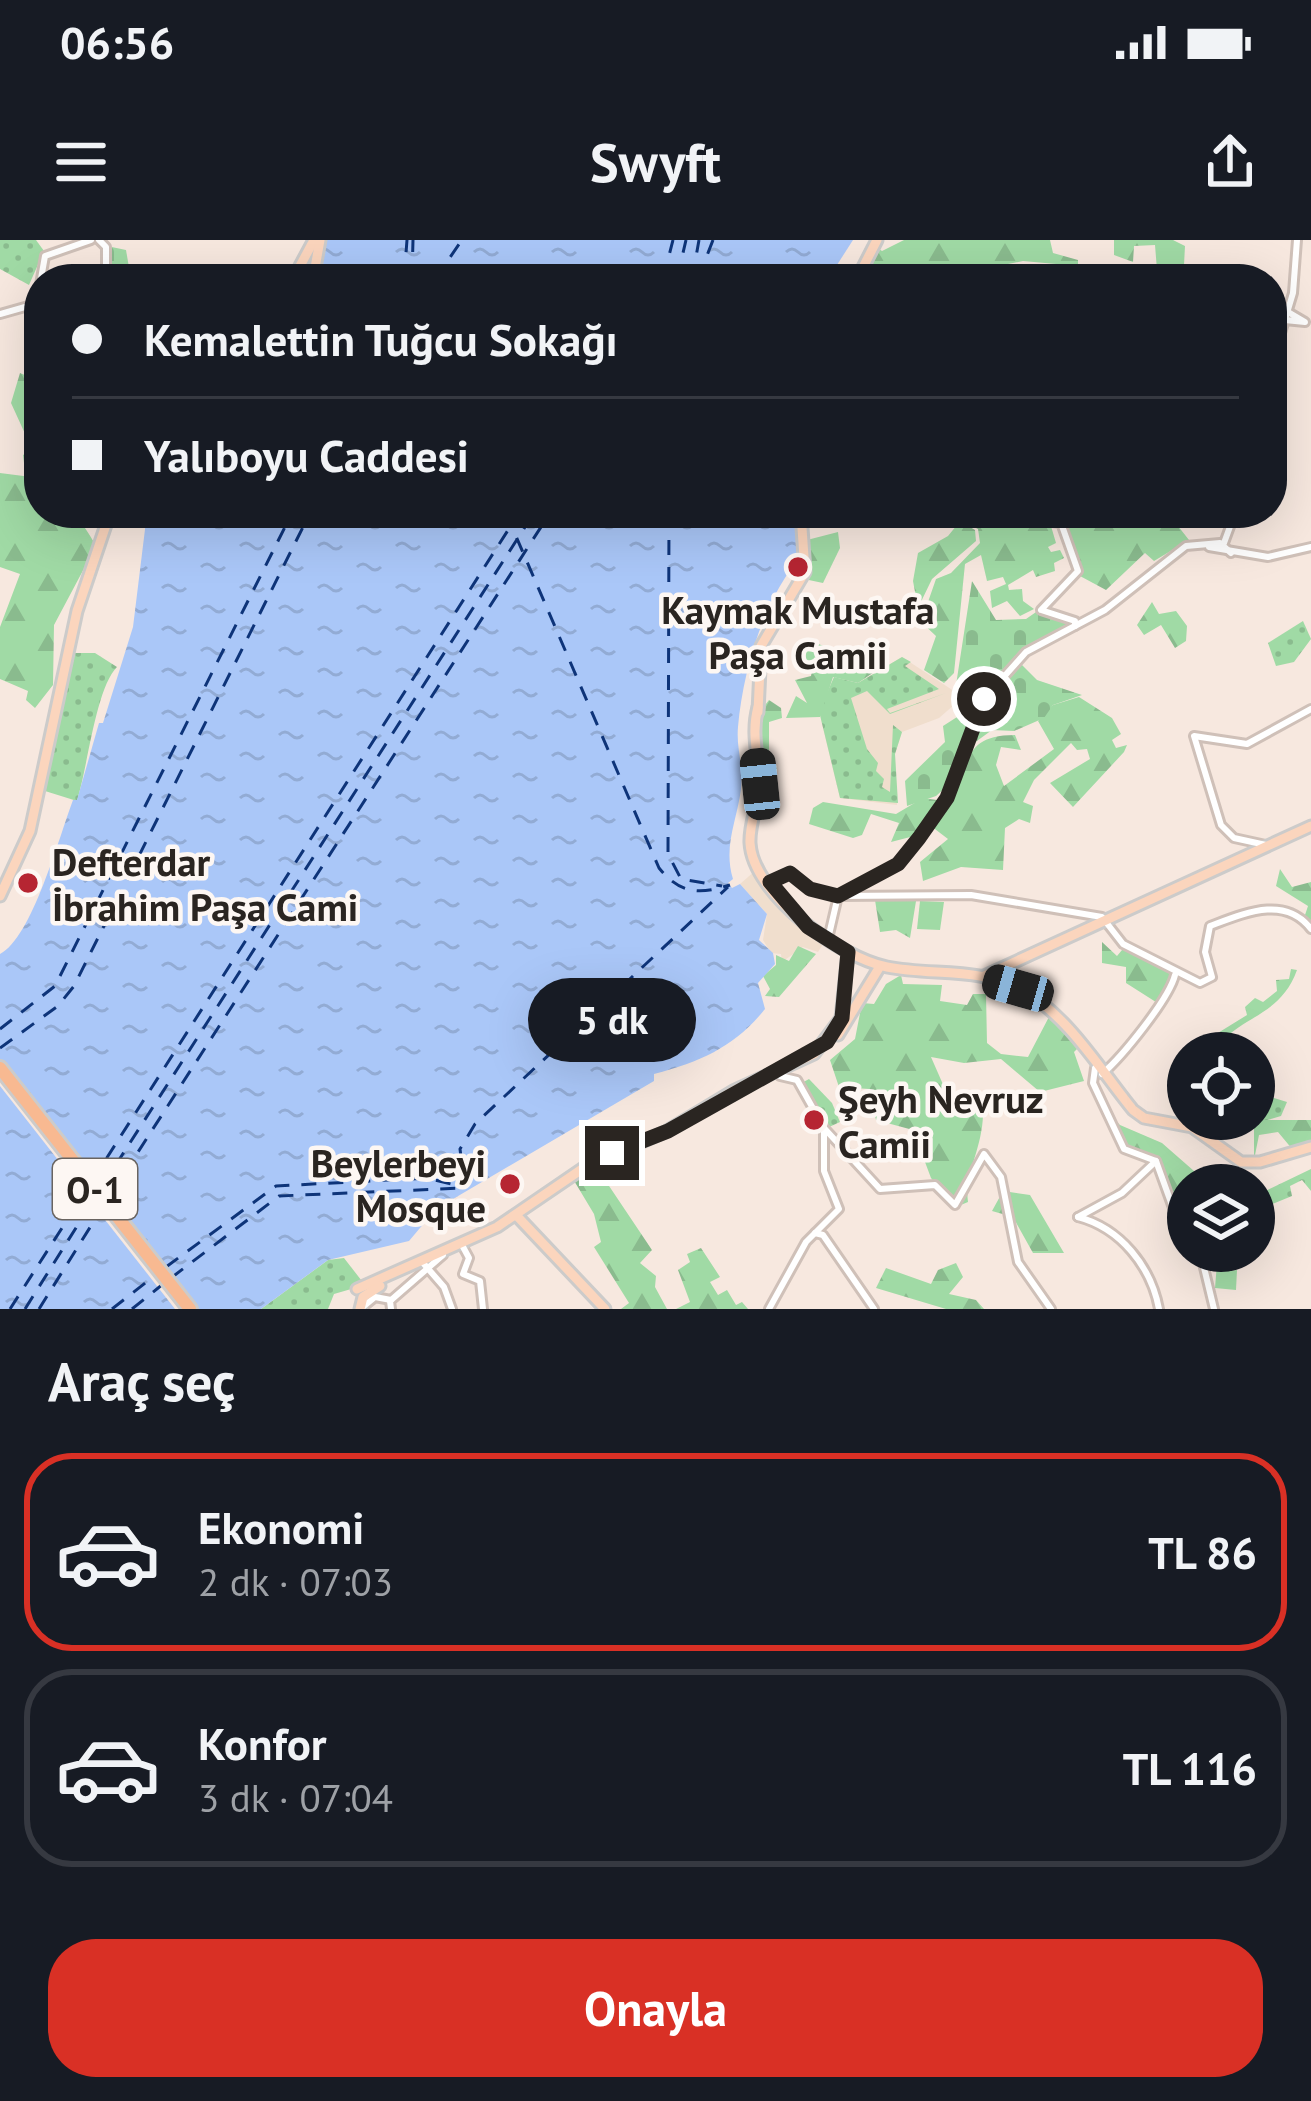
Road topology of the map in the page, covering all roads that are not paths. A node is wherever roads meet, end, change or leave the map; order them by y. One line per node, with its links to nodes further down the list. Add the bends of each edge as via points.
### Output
1 (95, 240): 3 (street); 6 (street, via 106,247)
2 (1297, 240): 7 (street)
3 (52, 253): 4 (street); 5 (street)
4 (42, 264)
5 (48, 264)
6 (106, 264)
7 (1287, 316): 8 (street)
8 (1308, 323)
9 (106, 528): 20 (main road, via 32,821)
10 (802, 528): 19 (main road, via 806,572 761,646 760,784 750,845)
11 (1063, 528): 15 (street, via 1077,573 1040,604)
12 (1227, 528): 13 (street)
13 (1220, 545): 14 (street, via 1268,557); 15 (street, via 1186,546)
14 (1311, 547)
15 (1075, 626): 21 (street, via 1026,652 984,699 947,798 898,864)
16 (1311, 709): 18 (street, via 1246,745 1194,736 1221,825 1234,838)
17 (1311, 826): 18 (main road)
18 (1270, 847): 22 (main road)
19 (770, 882): 21 (street, via 790,873); 24 (main road)
20 (0, 896)
21 (838, 896): 22 (street, via 971,895 1098,916); 24 (street)
22 (1105, 924): 27 (street); 28 (main road)
23 (1311, 929): 27 (street, via 1297,912 1280,908 1226,920 1205,938 1212,977 1200,983)
24 (829, 937): 25 (main road)
25 (848, 952): 26 (main road); 29 (main road)
26 (879, 966): 28 (main road); 30 (main road)
27 (1175, 975): 32 (street, via 1137,1044)
28 (990, 976): 32 (main road, via 1041,1003)
29 (844, 997): 30 (main road); 35 (main road, via 839,1025 822,1048)
30 (861, 1001): 33 (main road, via 817,1055)
31 (0, 1068): 49 (highway, O-1)
32 (1099, 1071): 37 (main road, via 1144,1118 1192,1127 1235,1161); 38 (street, via 1093,1083 1124,1149)
33 (780, 1076): 35 (main road); 36 (street, via 797,1080)
34 (0, 1078): 49 (highway, O-1)
35 (732, 1094): 40 (main road, via 568,1178)
36 (824, 1128): 41 (street, via 824,1171 839,1209); 54 (street, via 880,1189 935,1185 955,1205 984,1154 1000,1177 1018,1262)
37 (1311, 1147)
38 (1156, 1162): 39 (street); 55 (street, via 1122,1193 1078,1216 1122,1238)
39 (1167, 1192)
40 (517, 1216): 44 (main road); 46 (main road); 52 (main road)
41 (815, 1233): 48 (street); 53 (street)
42 (462, 1245): 51 (street, via 469,1258 463,1274 480,1281)
43 (443, 1255): 44 (street)
44 (427, 1266): 46 (main road); 47 (street); 50 (street)
45 (1205, 1272): 56 (street)
46 (358, 1301): 47 (street, via 375,1297)
47 (391, 1305)
48 (870, 1307)
49 (186, 1309)
50 (452, 1309)
51 (483, 1309)
52 (605, 1309)
53 (769, 1309)
54 (1052, 1309)
55 (1160, 1309)
56 (1214, 1309)

